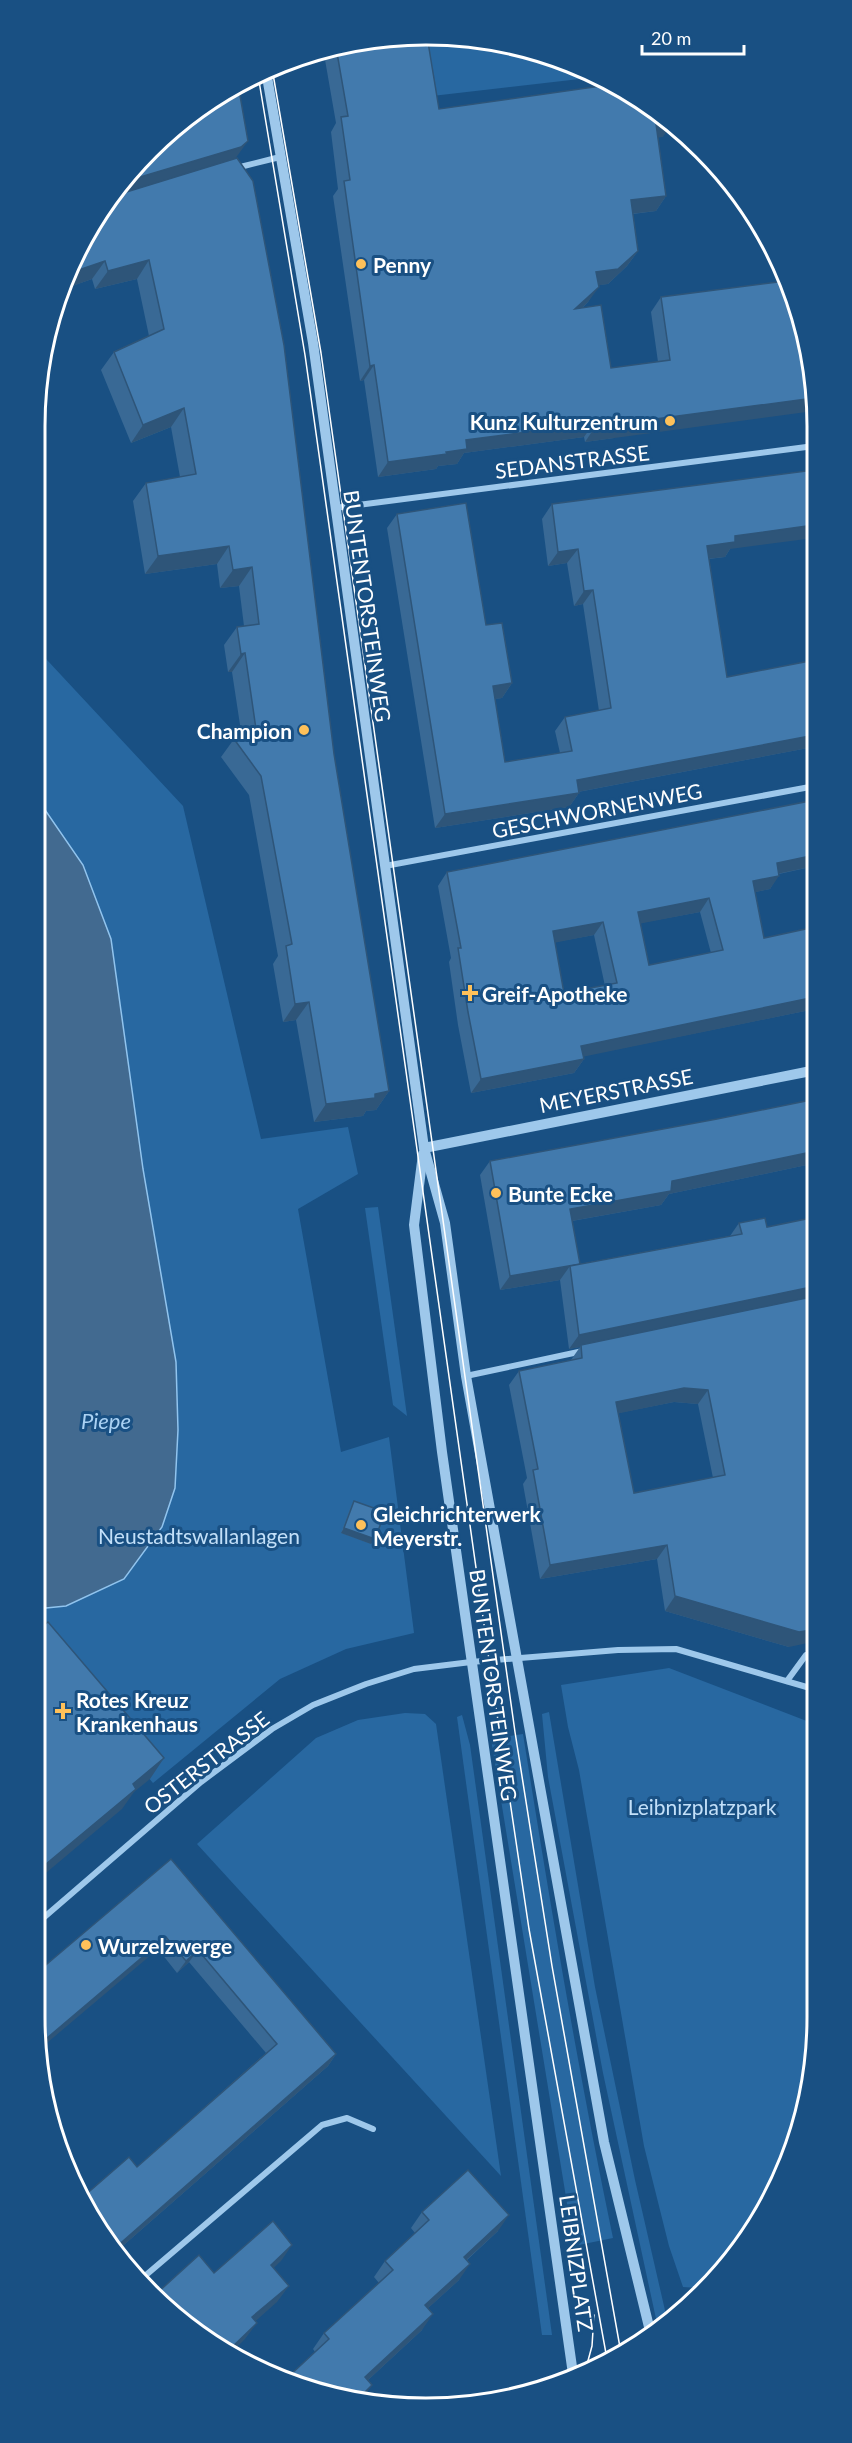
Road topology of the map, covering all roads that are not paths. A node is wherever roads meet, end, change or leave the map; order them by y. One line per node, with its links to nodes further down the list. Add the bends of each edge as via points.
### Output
1 (267, 79): 2 (street, BUNTENTORSTEINWEG)
2 (280, 157): 3 (street); 5 (street, BUNTENTORSTEINWEG, via 313,343)
3 (225, 171)
4 (807, 447): 5 (street, SEDANSTRASSE)
5 (335, 508): 7 (street, BUNTENTORSTEINWEG)
6 (807, 787): 7 (street, GESCHWORNENWEG)
7 (384, 866): 9 (street, BUNTENTORSTEINWEG)
8 (807, 1072): 9 (street, MEYERSTRASSE)
9 (423, 1148): 11 (street, BUNTENTORSTEINWEG, via 446,1223); 14 (street, BUNTENTORSTEINWEG, via 414,1225)
10 (594, 1349): 11 (street)
11 (466, 1376): 13 (street, BUNTENTORSTEINWEG)
12 (807, 1654): 15 (street)
13 (517, 1659): 14 (street, OSTERSTRASSE); 15 (street, OSTERSTRASSE, via 676,1649); 21 (street, BUNTENTORSTEINWEG, via 604,2142)
14 (471, 1662): 17 (street, OSTERSTRASSE, via 414,1670 366,1684 313,1705 272,1729 201,1782); 19 (street, BUNTENTORSTEINWEG)
15 (787, 1681): 16 (street, OSTERSTRASSE)
16 (807, 1687)
17 (45, 1917)
18 (373, 2129): 20 (street, via 347,2118 322,2125)
19 (542, 2156): 22 (street, LEIBNIZPLATZ)
20 (146, 2275)
21 (649, 2326)
22 (572, 2369)

